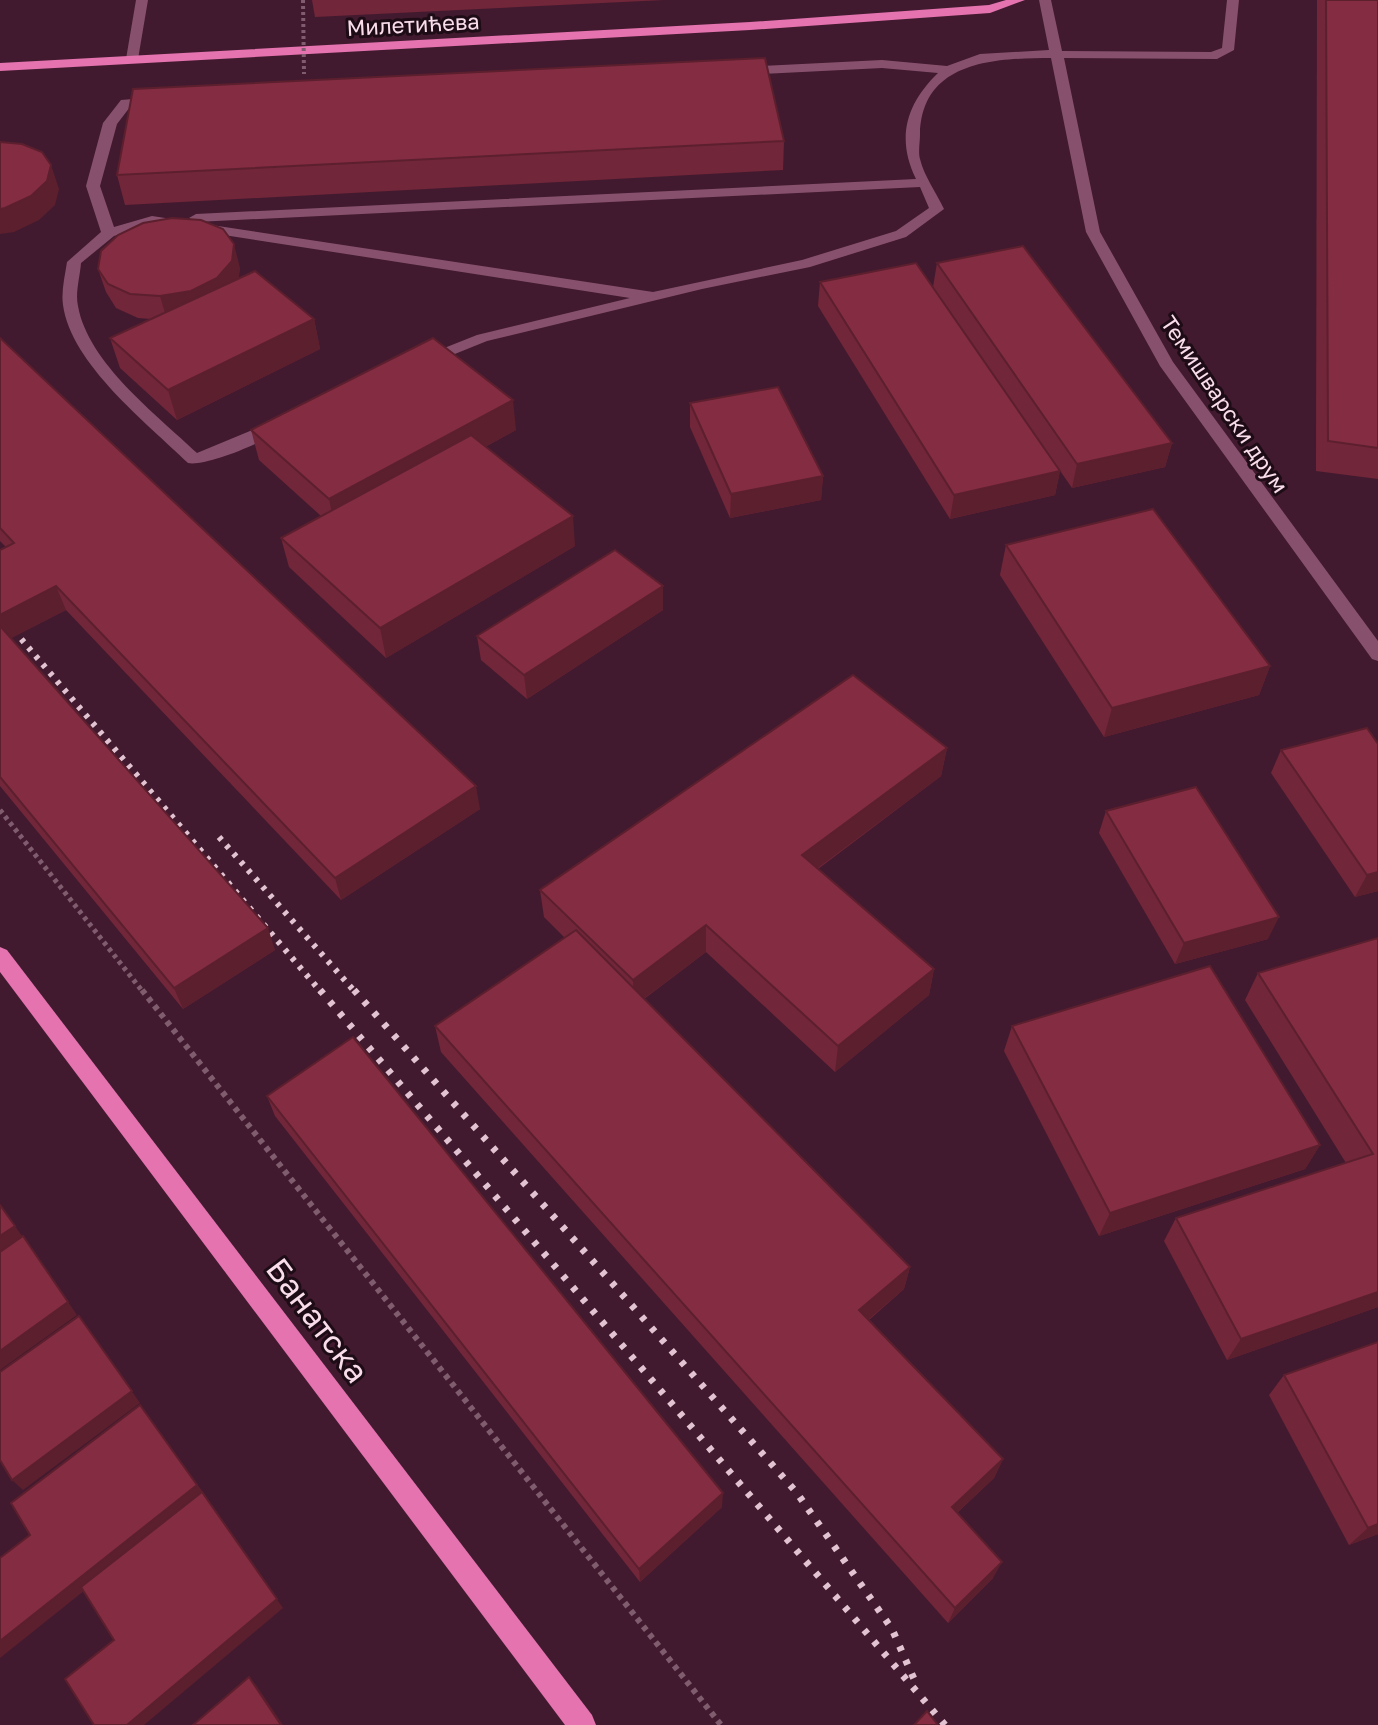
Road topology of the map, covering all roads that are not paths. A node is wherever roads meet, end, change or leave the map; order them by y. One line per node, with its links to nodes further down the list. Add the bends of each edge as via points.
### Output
1 (142, 0): 6 (lane)
2 (1019, 0): 6 (main road, Милетићева, via 990,9 750,26)
3 (1045, 0): 5 (lane)
4 (1233, 0): 5 (lane, via 1228,50 1212,56)
5 (1058, 53): 8 (lane, via 980,58); 17 (lane, Темишварски друм, via 1093,232 1166,363)
6 (132, 59): 7 (main road, Милетићева)
7 (0, 67)
8 (948, 70): 9 (lane, via 882,64); 11 (lane, via 914,114 913,159)
9 (725, 72)
10 (170, 100): 13 (lane, via 126,103 110,123 93,186)
11 (925, 183): 12 (lane); 14 (lane, via 937,209 901,234 805,264)
12 (152, 220): 13 (lane); 14 (lane)
13 (109, 233): 16 (lane, via 74,262 70,306 82,338 105,372 194,459)
14 (654, 297): 15 (lane, via 482,338)
15 (414, 366)
16 (291, 420)
17 (1378, 654)
18 (0, 956): 19 (main road, Банатска)
19 (582, 1725)

